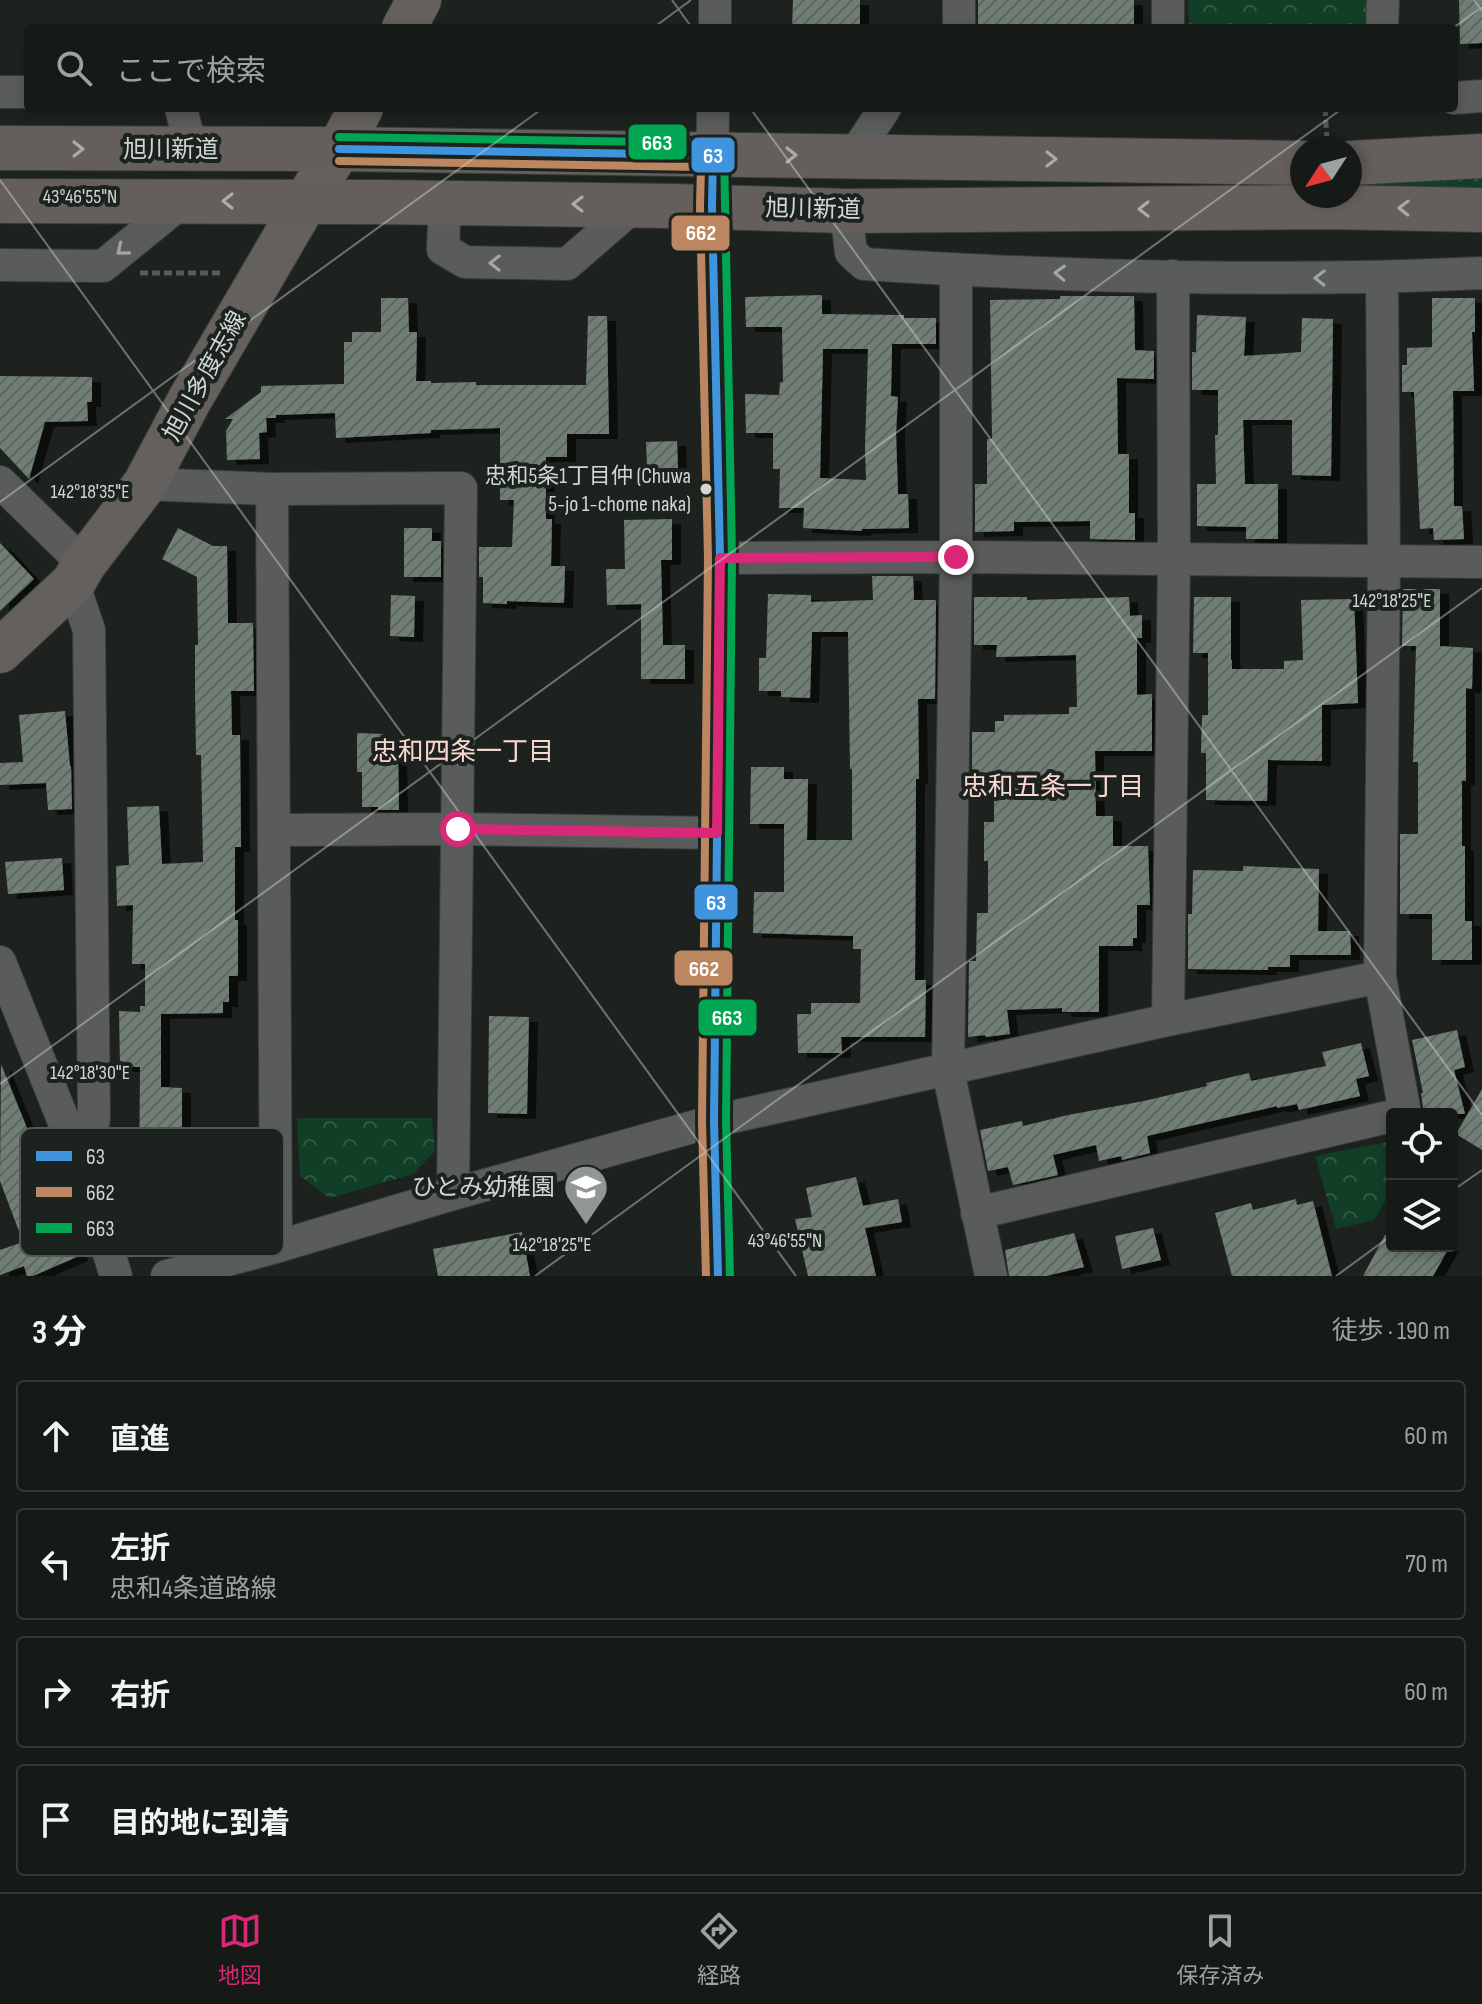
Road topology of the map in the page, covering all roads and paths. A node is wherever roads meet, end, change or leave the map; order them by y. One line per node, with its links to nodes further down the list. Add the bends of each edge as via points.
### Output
1 (419, 0): 6 (main road)
2 (715, 0): 7 (street)
3 (959, 0): 8 (street)
4 (1168, 0): 9 (street)
5 (1383, 0): 10 (street)
6 (406, 24)
7 (715, 24)
8 (959, 24)
9 (1168, 24)
10 (1382, 24)
11 (0, 92): 12 (street)
12 (24, 92)
13 (1482, 96): 14 (street)
14 (1458, 98)
15 (359, 112): 22 (main road, 旭川多度志線)
16 (713, 112): 23 (street)
17 (882, 112): 24 (street)
18 (1325, 112): 20 (path)
19 (186, 129): 21 (highway, 旭川新道, one-way to 19); 22 (highway, 旭川新道)
20 (1327, 136)
21 (0, 148)
22 (339, 149): 23 (highway, 旭川新道); 30 (main road, 旭川多度志線)
23 (713, 155): 24 (highway, 旭川新道, one-way to 24); 33 (street)
24 (854, 155): 27 (highway, 旭川新道, one-way to 27)
25 (1482, 156): 26 (highway)
26 (1362, 162)
27 (1290, 163)
28 (0, 201): 29 (highway, 旭川新道)
29 (183, 201): 30 (highway, 旭川新道, one-way to 29); 36 (street, one-way to 36, via 103,266)
30 (306, 201): 31 (highway, 旭川新道); 42 (main road, 旭川多度志線)
31 (445, 203): 32 (highway, 旭川新道, one-way to 31); 32 (street, one-way to 31, via 567,264 465,262 443,249)
32 (635, 205): 33 (highway, 旭川新道)
33 (712, 206): 35 (highway, 旭川新道); 45 (street)
34 (1482, 210): 35 (highway, 旭川新道, one-way to 35)
35 (846, 211): 37 (street, via 851,252 864,264)
36 (0, 265)
37 (956, 270): 39 (street, one-way to 37); 44 (street)
38 (1482, 273): 40 (street)
39 (1173, 276): 40 (street, one-way to 39); 46 (street)
40 (1382, 278): 47 (street)
41 (0, 482): 49 (street)
42 (145, 484): 43 (street); 49 (main road, 旭川多度志線)
43 (272, 489): 51 (street, via 461,488); 52 (street)
44 (956, 557): 45 (street); 46 (street); 57 (street)
45 (720, 558): 53 (street)
46 (1174, 559): 47 (street); 56 (street)
47 (1384, 561): 48 (street); 55 (street)
48 (1482, 562)
49 (78, 574): 50 (main road, 旭川多度志線); 62 (street, via 89,630)
50 (0, 651)
51 (458, 829): 52 (street); 53 (street); 64 (street)
52 (275, 830): 63 (street)
53 (717, 833): 60 (street)
54 (0, 962): 61 (street)
55 (1380, 977): 56 (street); 58 (street)
56 (1168, 1020): 57 (street)
57 (948, 1070): 60 (street); 65 (street)
58 (1404, 1108)
59 (1386, 1117): 65 (street)
60 (714, 1121): 64 (street); 71 (street)
61 (66, 1128)
62 (92, 1128)
63 (276, 1128)
64 (453, 1194): 66 (street)
65 (977, 1213): 72 (street)
66 (284, 1245)
67 (110, 1256): 69 (street)
68 (242, 1256): 70 (street)
69 (116, 1276)
70 (167, 1276)
71 (718, 1276)
72 (991, 1276)

